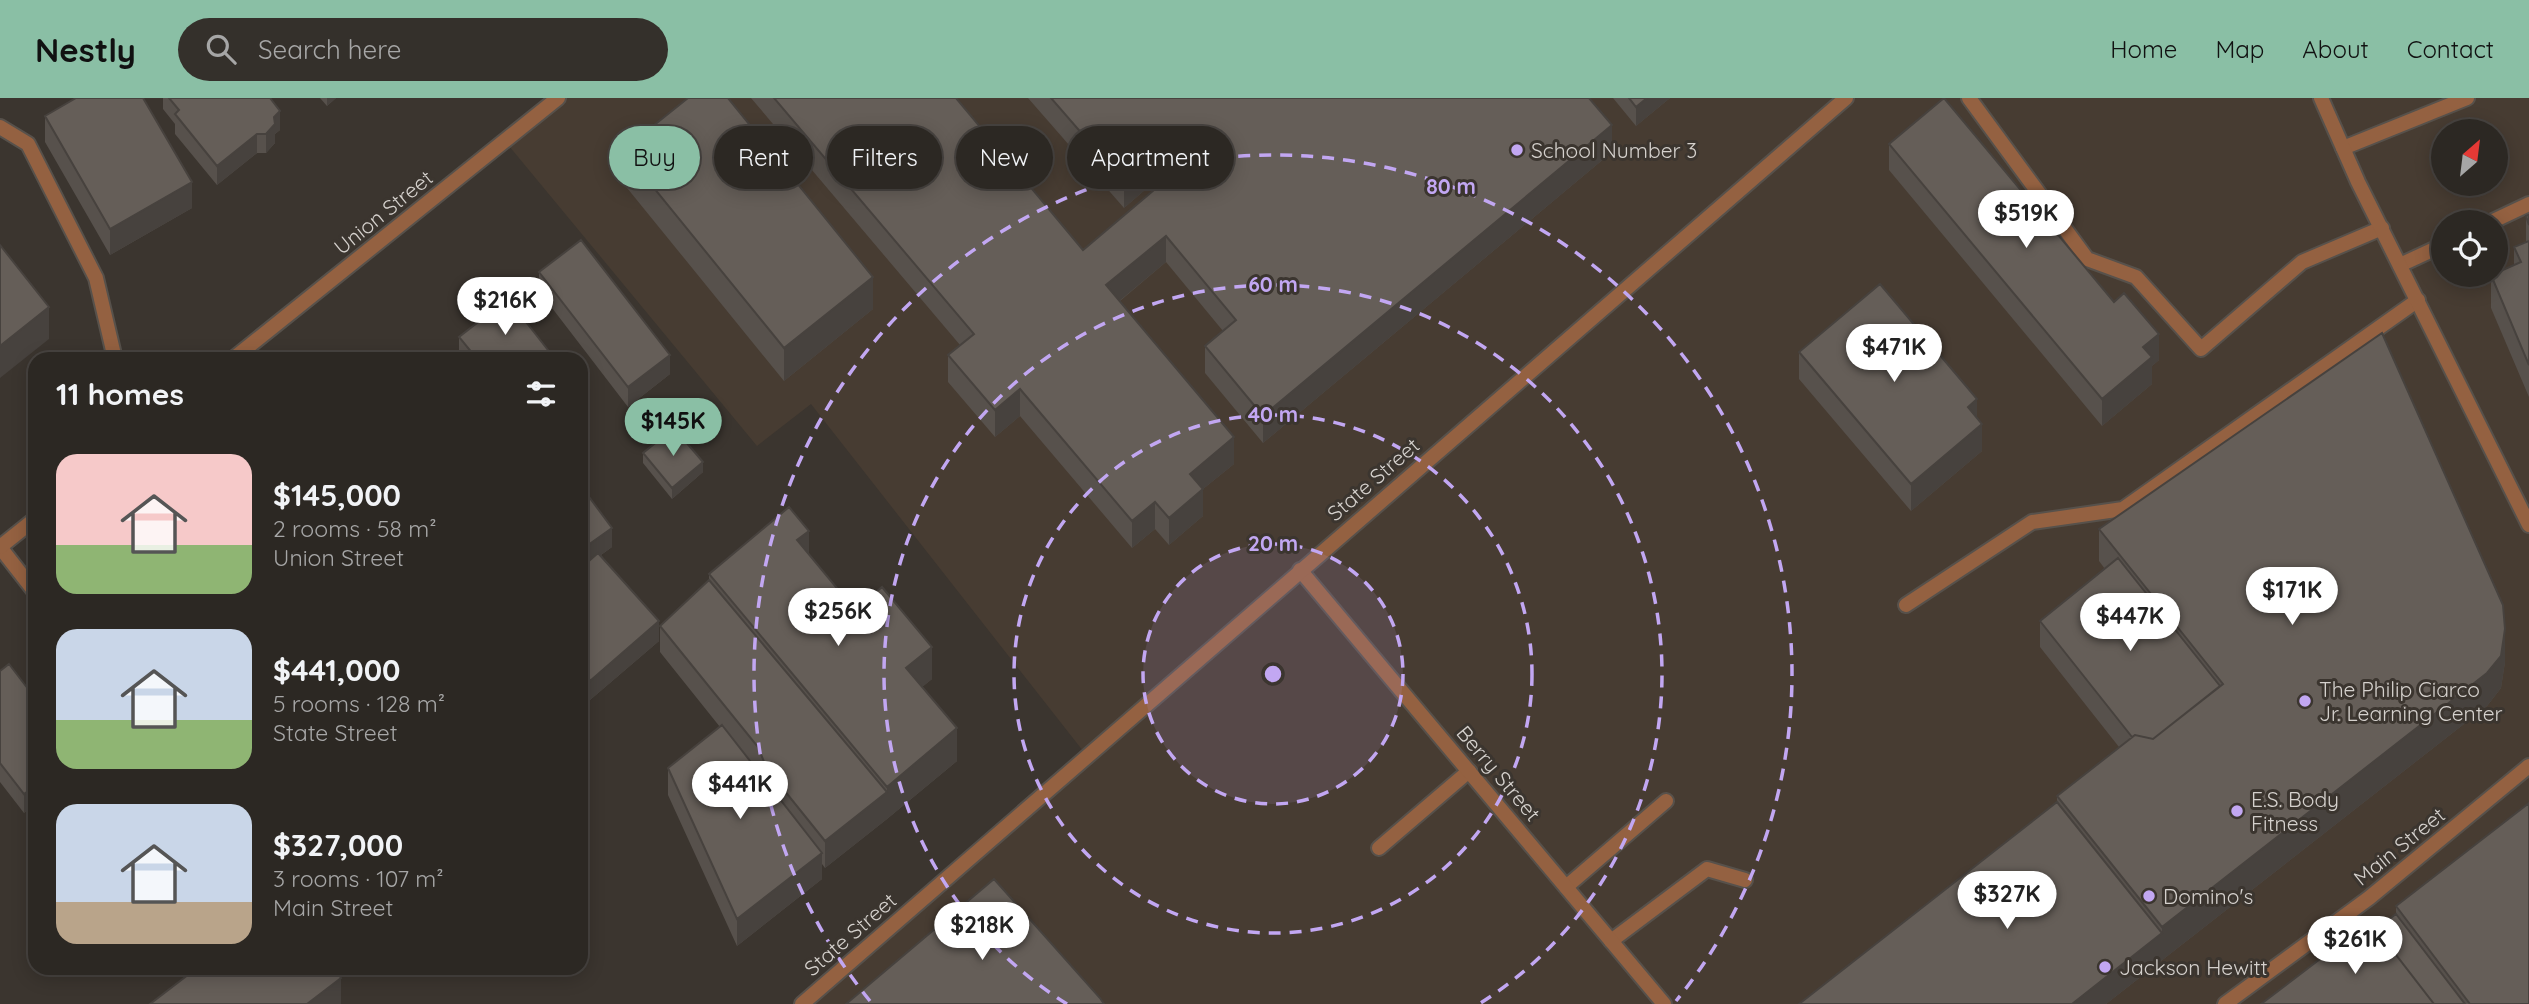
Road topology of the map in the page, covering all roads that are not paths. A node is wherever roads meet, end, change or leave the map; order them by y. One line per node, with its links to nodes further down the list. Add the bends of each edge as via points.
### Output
1 (558, 98): 15 (street, Union Street)
2 (1846, 98): 19 (street, State Street)
3 (1969, 98): 10 (street, via 2087,259 2136,277 2201,349 2302,262)
4 (2321, 98): 7 (street)
5 (2467, 98): 7 (street)
6 (0, 128): 14 (street, via 28,144 96,278)
7 (2343, 148): 10 (street)
8 (2529, 204): 9 (street)
9 (2508, 214)
10 (2382, 228): 12 (street)
11 (2431, 251): 12 (street)
12 (2400, 265): 13 (street)
13 (2418, 300): 17 (street); 21 (street, via 2123,509 2032,522)
14 (113, 352)
15 (242, 352)
16 (28, 525): 18 (street)
17 (2529, 525)
18 (0, 547): 20 (street)
19 (1300, 570): 23 (street, Berry Street); 29 (street, State Street)
20 (28, 583)
21 (1906, 605)
22 (2529, 766): 31 (street, Main Street, via 2370,898)
23 (1469, 771): 25 (street); 27 (street, Berry Street)
24 (1666, 801): 27 (street)
25 (1378, 848)
26 (1745, 880): 28 (street, via 1707,869)
27 (1566, 887): 28 (street, Berry Street)
28 (1611, 941): 30 (street, Berry Street)
29 (802, 1004)
30 (1664, 1004)
31 (2225, 1004)

